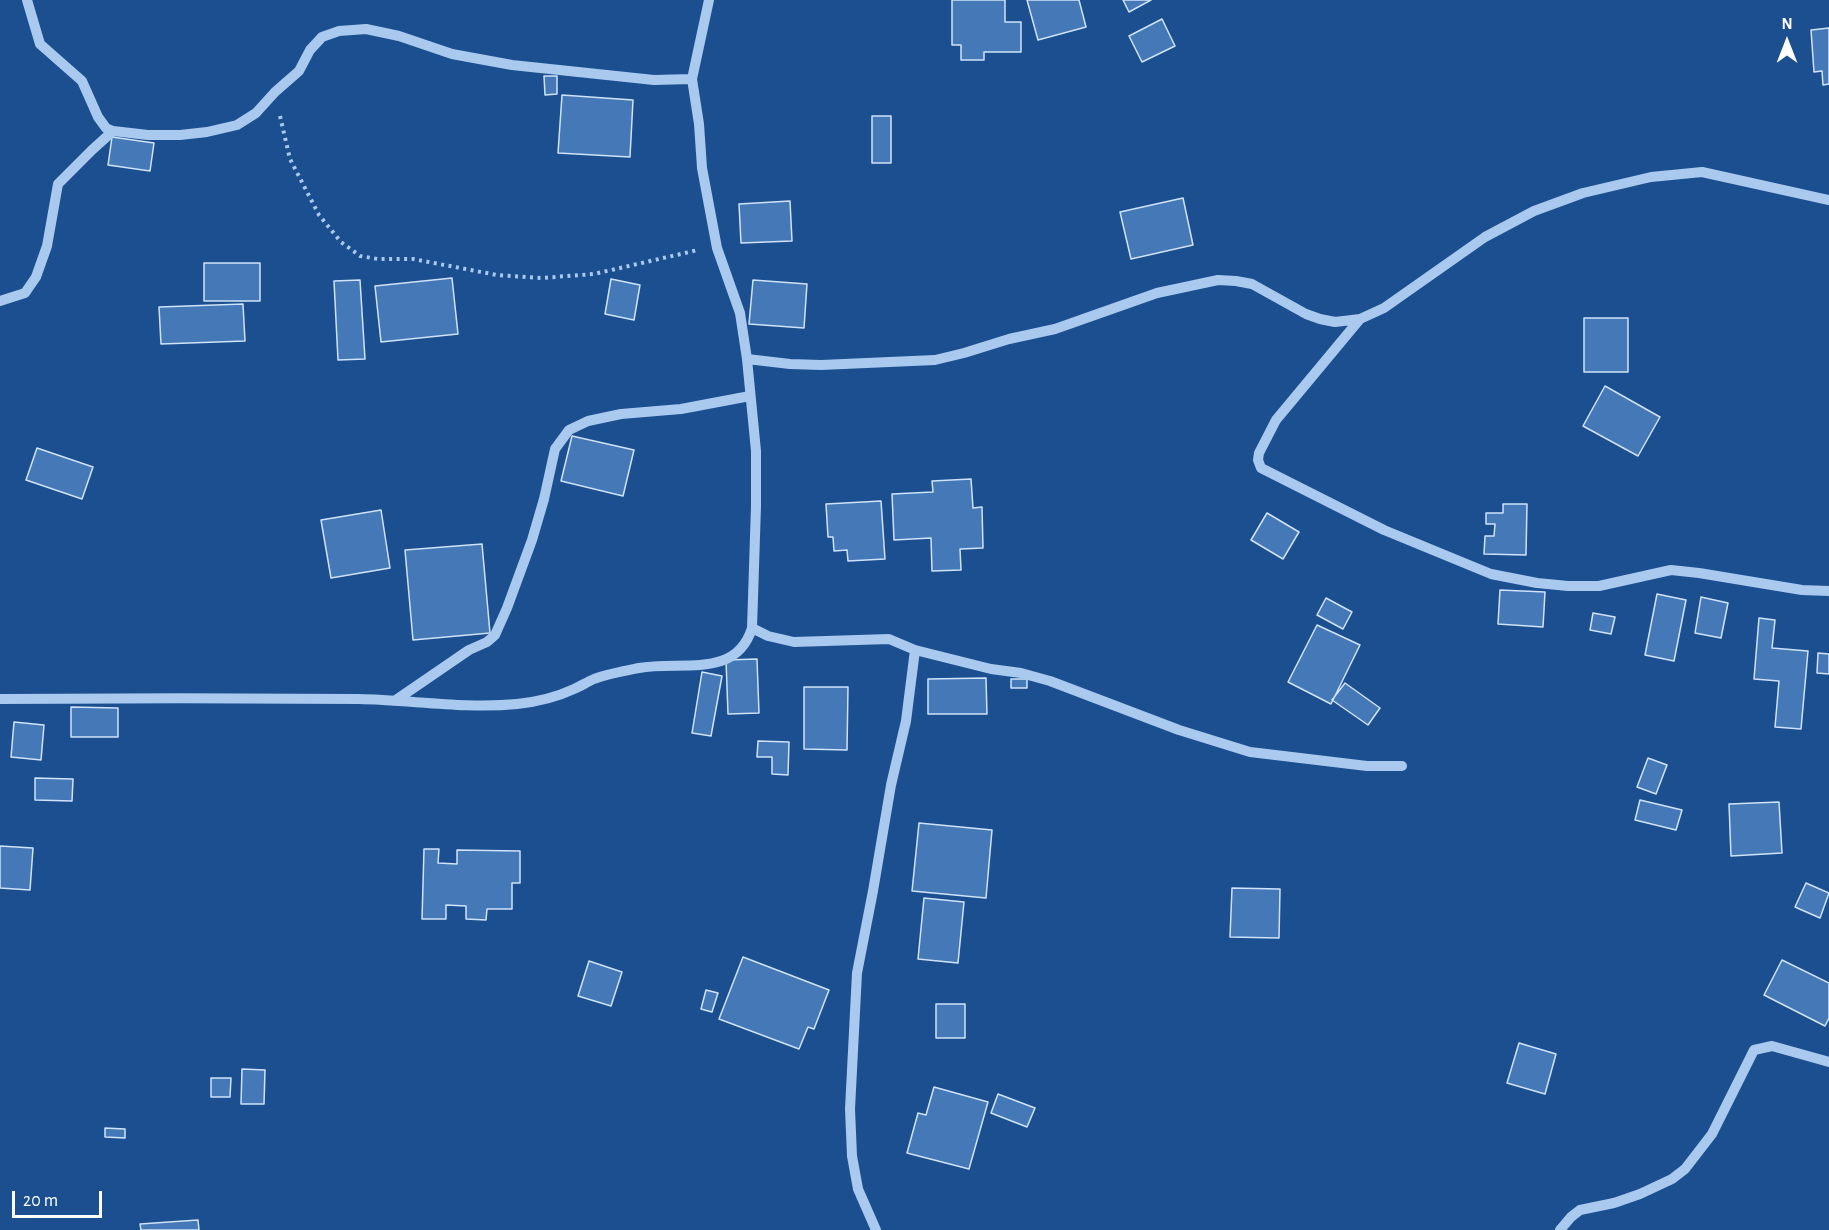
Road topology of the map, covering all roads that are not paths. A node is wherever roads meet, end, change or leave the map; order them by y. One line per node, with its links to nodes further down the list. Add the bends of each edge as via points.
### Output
1 (27, 0): 4 (street, via 40,44 82,81 98,117)
2 (709, 0): 3 (street)
3 (692, 79): 4 (street, via 654,80 512,65 452,54 366,29 339,31 322,37 299,71 256,113 237,125 180,135); 8 (street, via 702,168 717,248 740,313)
4 (113, 131): 6 (street, via 58,184 48,246 36,277 25,293)
5 (1829, 200): 7 (street, via 1702,172 1651,177 1583,193 1534,211 1485,237 1384,308)
6 (0, 301)
7 (1360, 319): 8 (street, via 1320,319 1252,284 1218,280 1157,293 1055,329 935,360 821,365); 10 (street, via 1276,420 1259,453 1261,468 1384,530 1491,574 1537,583 1599,586 1671,570)
8 (747, 359): 9 (street)
9 (750, 396): 11 (street, via 756,452); 14 (street, via 681,409 621,414 588,421 569,430 555,450 532,540 495,634)
10 (1829, 591)
11 (752, 628): 12 (street, via 794,642 889,639); 14 (street, via 744,645 726,660 641,668 594,679 544,700 491,705)
12 (915, 650): 15 (street, via 1050,681 1179,730 1250,752 1367,766); 17 (street, via 906,721 857,973 850,1109 852,1156 858,1189)
13 (0, 699): 14 (street)
14 (396, 700)
15 (1402, 766)
16 (1829, 1062): 18 (street, via 1772,1046 1754,1050 1712,1134 1685,1169 1640,1194 1580,1210)
17 (876, 1230)
18 (1560, 1230)

